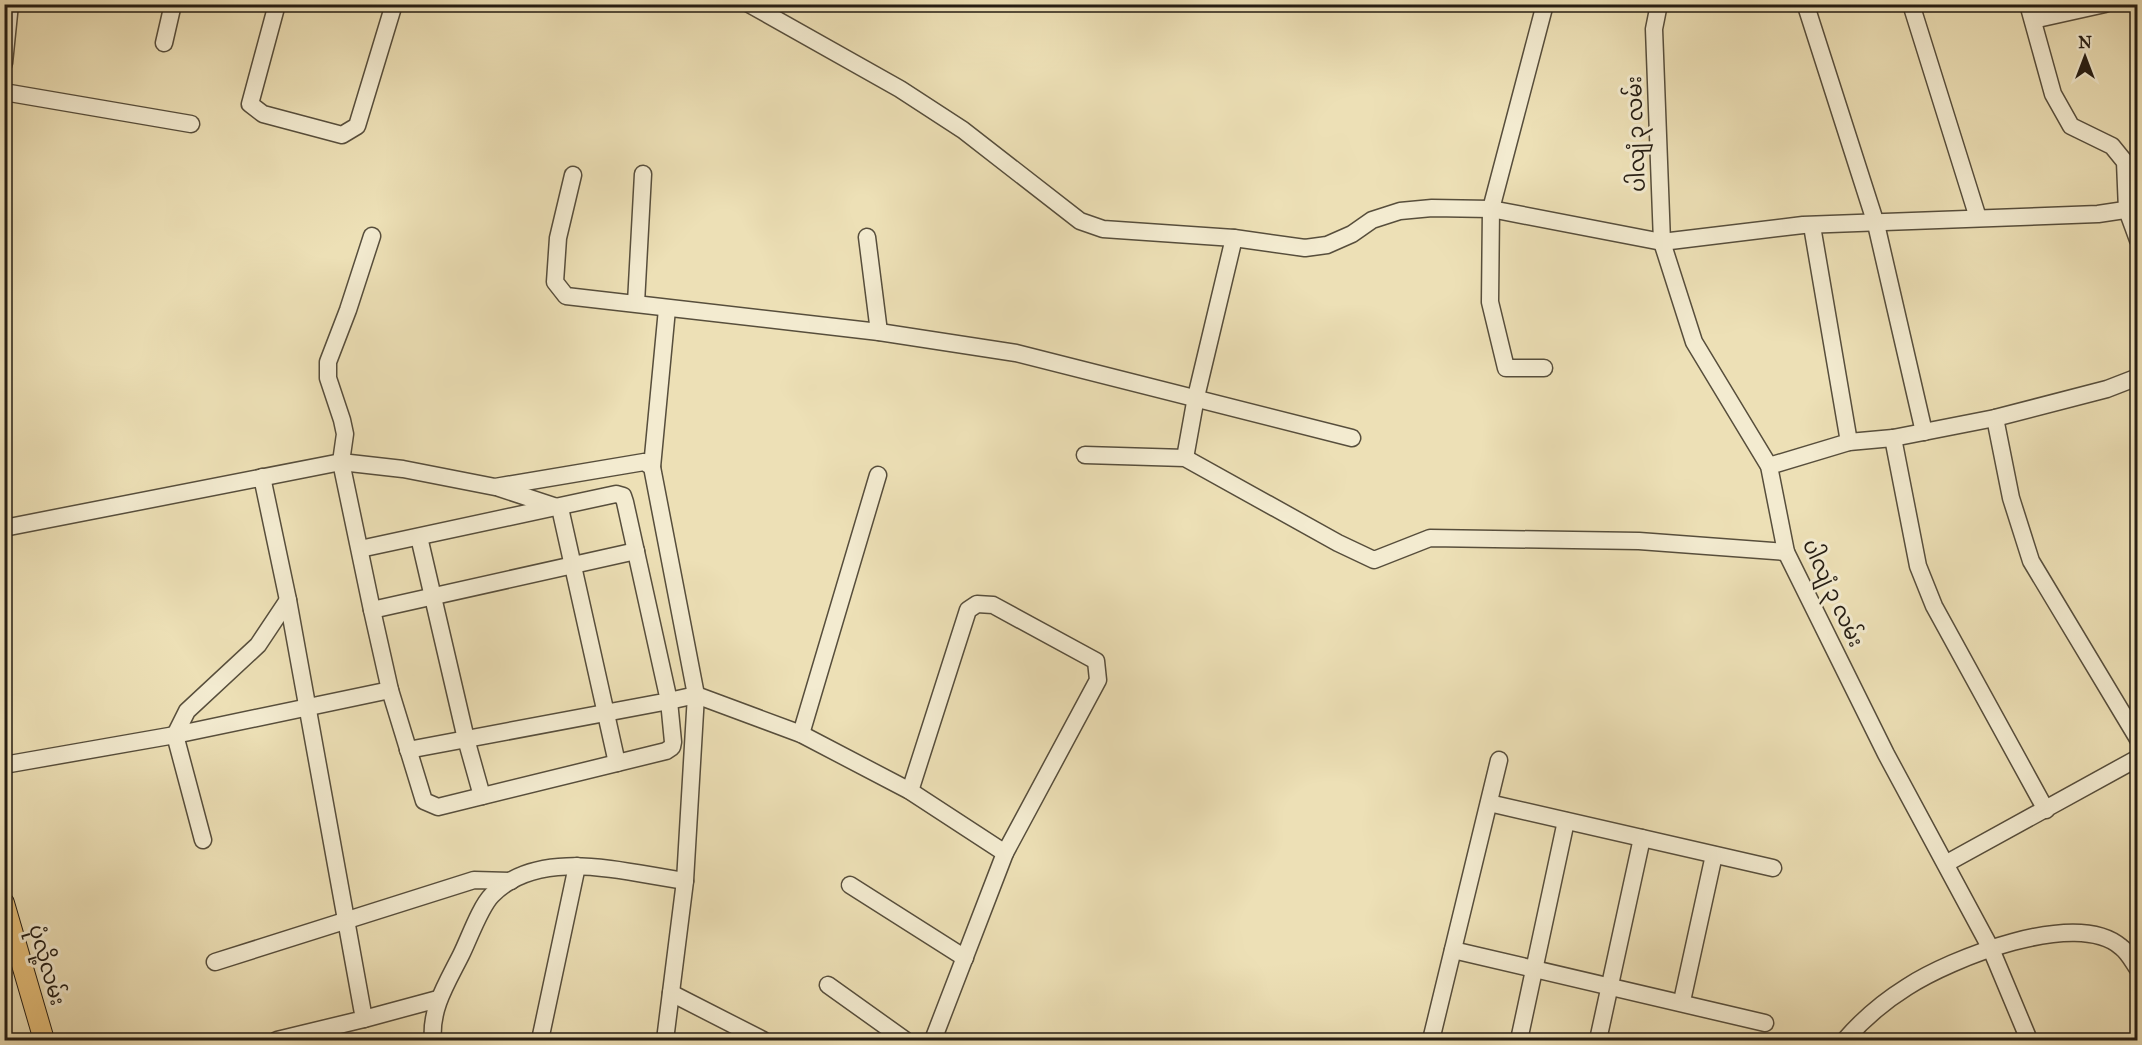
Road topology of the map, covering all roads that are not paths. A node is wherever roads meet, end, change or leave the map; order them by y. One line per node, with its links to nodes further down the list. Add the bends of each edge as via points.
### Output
1 (10, 4): 13 (street)
2 (173, 4): 12 (street)
3 (277, 4): 4 (street, via 250,104 263,114 342,135 357,126)
4 (394, 4)
5 (749, 4): 25 (street, via 900,89 963,130 1090,227)
6 (1545, 4): 18 (street)
7 (1659, 4): 27 (street, ပါလျံ ၃ လမ်း, via 1654,29)
8 (1911, 4): 20 (street)
9 (2105, 4): 11 (street)
10 (1807, 9): 21 (street)
11 (2030, 12): 19 (street, via 2053,94 2071,126 2112,146 2125,162)
12 (164, 43)
13 (4, 63)
14 (4, 92): 15 (street)
15 (190, 124)
16 (644, 174): 28 (street)
17 (573, 175): 28 (street, via 558,238 555,282 566,296)
18 (1491, 209): 25 (street, via 1400,211 1372,220 1327,245 1305,248); 27 (street); 31 (street, via 1490,302 1506,368)
19 (2132, 209): 20 (street); 26 (street)
20 (1978, 218): 21 (street)
21 (1876, 224): 22 (street); 35 (street)
22 (1812, 226): 27 (street); 38 (street)
23 (372, 236): 41 (street, via 328,362 328,378 345,434)
24 (867, 237): 30 (street)
25 (1234, 238): 33 (street)
26 (2138, 240)
27 (1662, 242): 42 (street, ပါလျံ ၃ လမ်း, via 1694,342)
28 (636, 303): 29 (street)
29 (667, 309): 30 (street); 43 (street)
30 (879, 332): 33 (street, via 1016,353)
31 (1544, 368)
32 (2138, 376): 34 (street, via 2107,389)
33 (1196, 397): 36 (street); 40 (street)
34 (1995, 418): 35 (street); 65 (street, via 2011,498 2031,561)
35 (1924, 432): 37 (street)
36 (1352, 438)
37 (1893, 438): 38 (street); 74 (street, via 1918,566 1934,606)
38 (1849, 442): 42 (street)
39 (1085, 455): 40 (street)
40 (1185, 458): 52 (street, via 1374,560 1430,538 1639,541)
41 (341, 462): 45 (street); 46 (street, via 403,469); 50 (street)
42 (1769, 466): 52 (street, ပါလျံ ၃ လမ်း)
43 (652, 467): 46 (street, via 644,462); 58 (street)
44 (878, 475): 62 (street)
45 (262, 477): 48 (street); 55 (street)
46 (495, 487): 47 (street)
47 (560, 508): 49 (street); 51 (street, via 616,494 623,496); 53 (street)
48 (4, 528)
49 (419, 537): 50 (street); 54 (street)
50 (360, 549): 56 (street)
51 (636, 550): 53 (street); 59 (street)
52 (1786, 552): 80 (street, ပါလျံ ၃ လမ်း, via 1886,754)
53 (573, 565): 54 (street); 61 (street)
54 (434, 596): 56 (street); 64 (street)
55 (288, 600): 60 (street); 63 (street, via 258,645 187,711)
56 (372, 610): 57 (street)
57 (390, 690): 60 (street); 66 (street)
58 (696, 695): 59 (street); 62 (street); 84 (street)
59 (669, 701): 61 (street); 69 (street, via 673,742 670,750)
60 (307, 707): 63 (street); 87 (street)
61 (606, 712): 64 (street); 69 (street)
62 (801, 734): 71 (street)
63 (175, 735): 70 (street); 77 (street)
64 (466, 739): 66 (street); 72 (street)
65 (2138, 739)
66 (408, 750): 72 (street, via 424,801 430,806)
67 (2138, 758): 74 (street)
68 (1499, 760): 73 (street)
69 (617, 763): 72 (street)
70 (4, 765)
71 (910, 791): 78 (street); 78 (street, via 968,610 977,604 993,605 1096,661 1098,680)
72 (482, 796)
73 (1489, 803): 75 (street); 89 (street)
74 (2046, 810): 80 (street)
75 (1566, 821): 76 (street); 92 (street)
76 (1642, 838): 79 (street); 95 (street)
77 (203, 840)
78 (1005, 853): 90 (street)
79 (1714, 855): 82 (street); 98 (street)
80 (1947, 863): 88 (street, ပါလျံ ၃ လမ်း)
81 (577, 866): 83 (street, via 540,869); 84 (street); 104 (street)
82 (1773, 868)
83 (511, 881): 87 (street, via 474,880); 97 (street, via 491,896)
84 (685, 881): 96 (street)
85 (850, 885): 90 (street)
86 (4, 903): 101 (main road, ပုံလို့လမ်း)
87 (348, 919): 91 (street); 99 (street)
88 (1991, 949): 93 (street, via 2057,932 2091,934 2121,946); 112 (street, via 1955,961 1907,987 1863,1018); 113 (street, ပါလျံ ၃ လမ်း)
89 (1453, 950): 92 (street); 109 (street)
90 (965, 958): 108 (street)
91 (215, 962)
92 (1533, 968): 95 (street); 110 (street)
93 (2138, 969)
94 (828, 985): 107 (street)
95 (1610, 987): 98 (street); 111 (street)
96 (671, 993): 105 (street); 106 (street)
97 (438, 999): 99 (street); 103 (street)
98 (1682, 1001): 100 (street)
99 (364, 1019): 102 (street)
100 (1765, 1023)
101 (44, 1041)
102 (277, 1041)
103 (433, 1041)
104 (540, 1041)
105 (665, 1041)
106 (763, 1041)
107 (905, 1041)
108 (933, 1041)
109 (1431, 1041)
110 (1519, 1041)
111 (1598, 1041)
112 (1845, 1041)
113 (2029, 1041)

